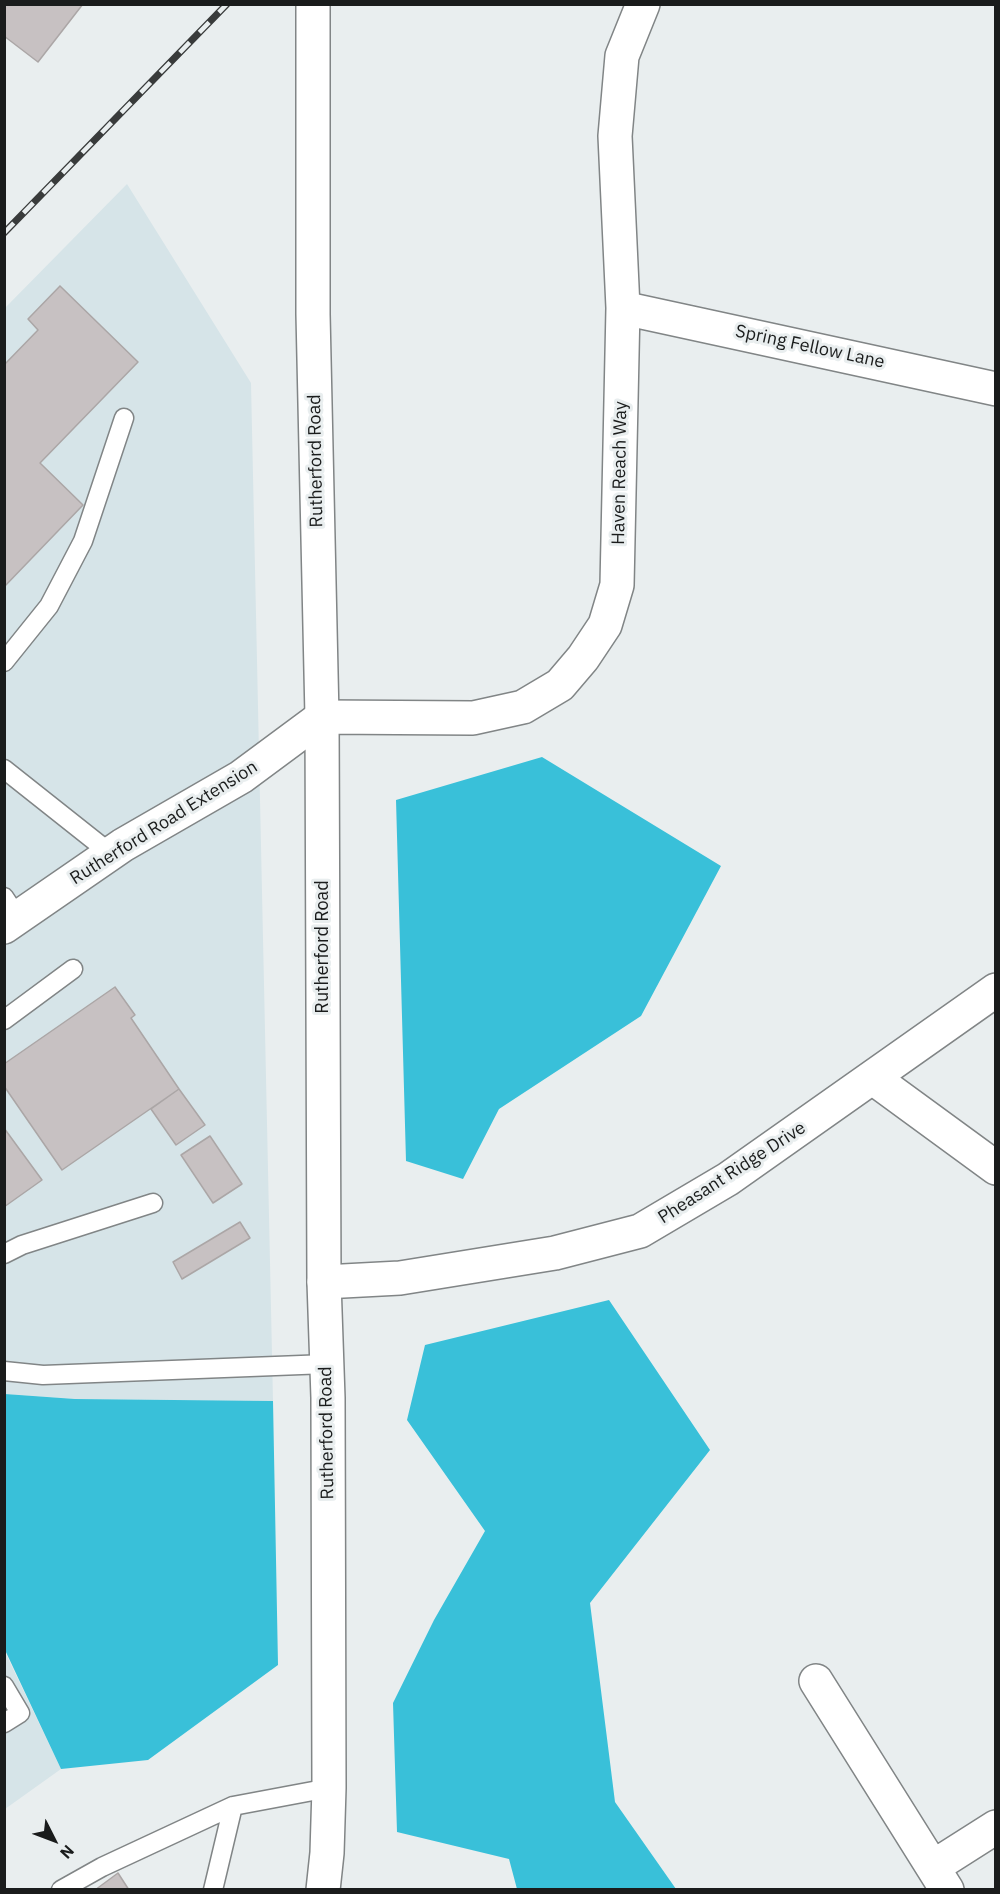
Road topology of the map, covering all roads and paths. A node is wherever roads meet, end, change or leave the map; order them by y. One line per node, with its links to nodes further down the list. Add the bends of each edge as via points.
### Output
1 (313, 4): 7 (street, Rutherford Road, via 313,314)
2 (644, 4): 3 (street, Haven Reach Way, via 622,56 615,136)
3 (623, 308): 4 (street, Spring Fellow Lane); 7 (street, Haven Reach Way, via 617,585 605,625 584,658 560,685 523,707 473,718)
4 (996, 389)
5 (124, 418): 6 (lane, via 83,542 49,606)
6 (4, 662)
7 (322, 717): 9 (street, Rutherford Road Extension, via 241,777); 18 (street, Rutherford Road)
8 (4, 769): 9 (lane)
9 (110, 853): 10 (street, Rutherford Road Extension)
10 (9, 914)
11 (73, 969): 13 (lane)
12 (996, 990): 14 (street, Pheasant Ridge Drive)
13 (4, 1020)
14 (873, 1078): 15 (street); 18 (street, Pheasant Ridge Drive, via 729,1179 640,1230 555,1253 400,1278)
15 (996, 1168)
16 (153, 1203): 17 (lane)
17 (4, 1254)
18 (324, 1282): 19 (street, Rutherford Road)
19 (327, 1364): 20 (lane, via 43,1375); 24 (street, Rutherford Road)
20 (4, 1371)
21 (816, 1681): 27 (street)
22 (4, 1686): 23 (lane, via 20,1713)
23 (4, 1723)
24 (329, 1788): 25 (lane); 30 (street, Rutherford Road)
25 (233, 1806): 28 (lane); 29 (lane)
26 (996, 1827): 27 (street)
27 (940, 1878)
28 (61, 1890)
29 (213, 1890)
30 (323, 1890)

